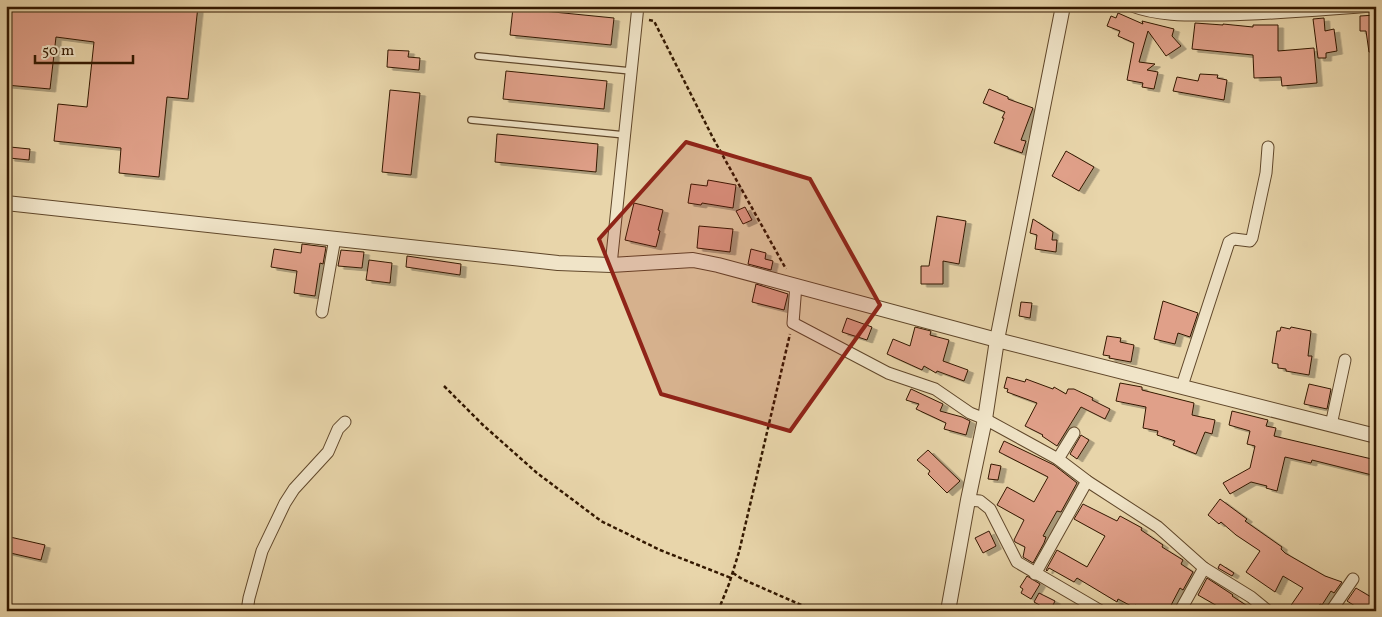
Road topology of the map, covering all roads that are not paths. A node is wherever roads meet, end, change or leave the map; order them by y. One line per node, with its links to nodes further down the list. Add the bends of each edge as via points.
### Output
1 (626, 6): 5 (lane)
2 (1063, 6): 16 (street)
3 (1132, 6): 4 (street, via 1143,10 1202,15 1281,14)
4 (1371, 6)
5 (637, 11): 7 (street)
6 (478, 56): 7 (lane)
7 (632, 71): 9 (street)
8 (471, 120): 9 (lane)
9 (625, 135): 13 (street)
10 (1268, 147): 18 (street, via 1266,173 1252,238 1250,241 1234,239 1229,242)
11 (6, 203): 12 (street)
12 (335, 238): 13 (street, via 558,263); 15 (street)
13 (610, 265): 14 (street, via 693,260)
14 (791, 284): 16 (street); 19 (street, via 793,323 888,373 935,389 970,413)
15 (322, 312)
16 (997, 340): 18 (street); 19 (street)
17 (1345, 360): 21 (street)
18 (1182, 386): 21 (street)
19 (985, 419): 24 (street); 26 (street)
20 (345, 422): 30 (street, via 338,429 328,452 285,503 262,551)
21 (1331, 425): 23 (street)
22 (1074, 433): 24 (street)
23 (1376, 436)
24 (1058, 459): 25 (street)
25 (1087, 481): 27 (street, via 1158,527); 28 (street)
26 (968, 500): 28 (street, via 980,501 990,509 1017,562); 31 (street)
27 (1204, 568): 33 (street); 34 (street)
28 (1035, 574): 32 (street)
29 (1353, 578): 35 (street)
30 (247, 611)
31 (948, 611)
32 (1102, 611)
33 (1180, 611)
34 (1268, 611)
35 (1331, 611)

